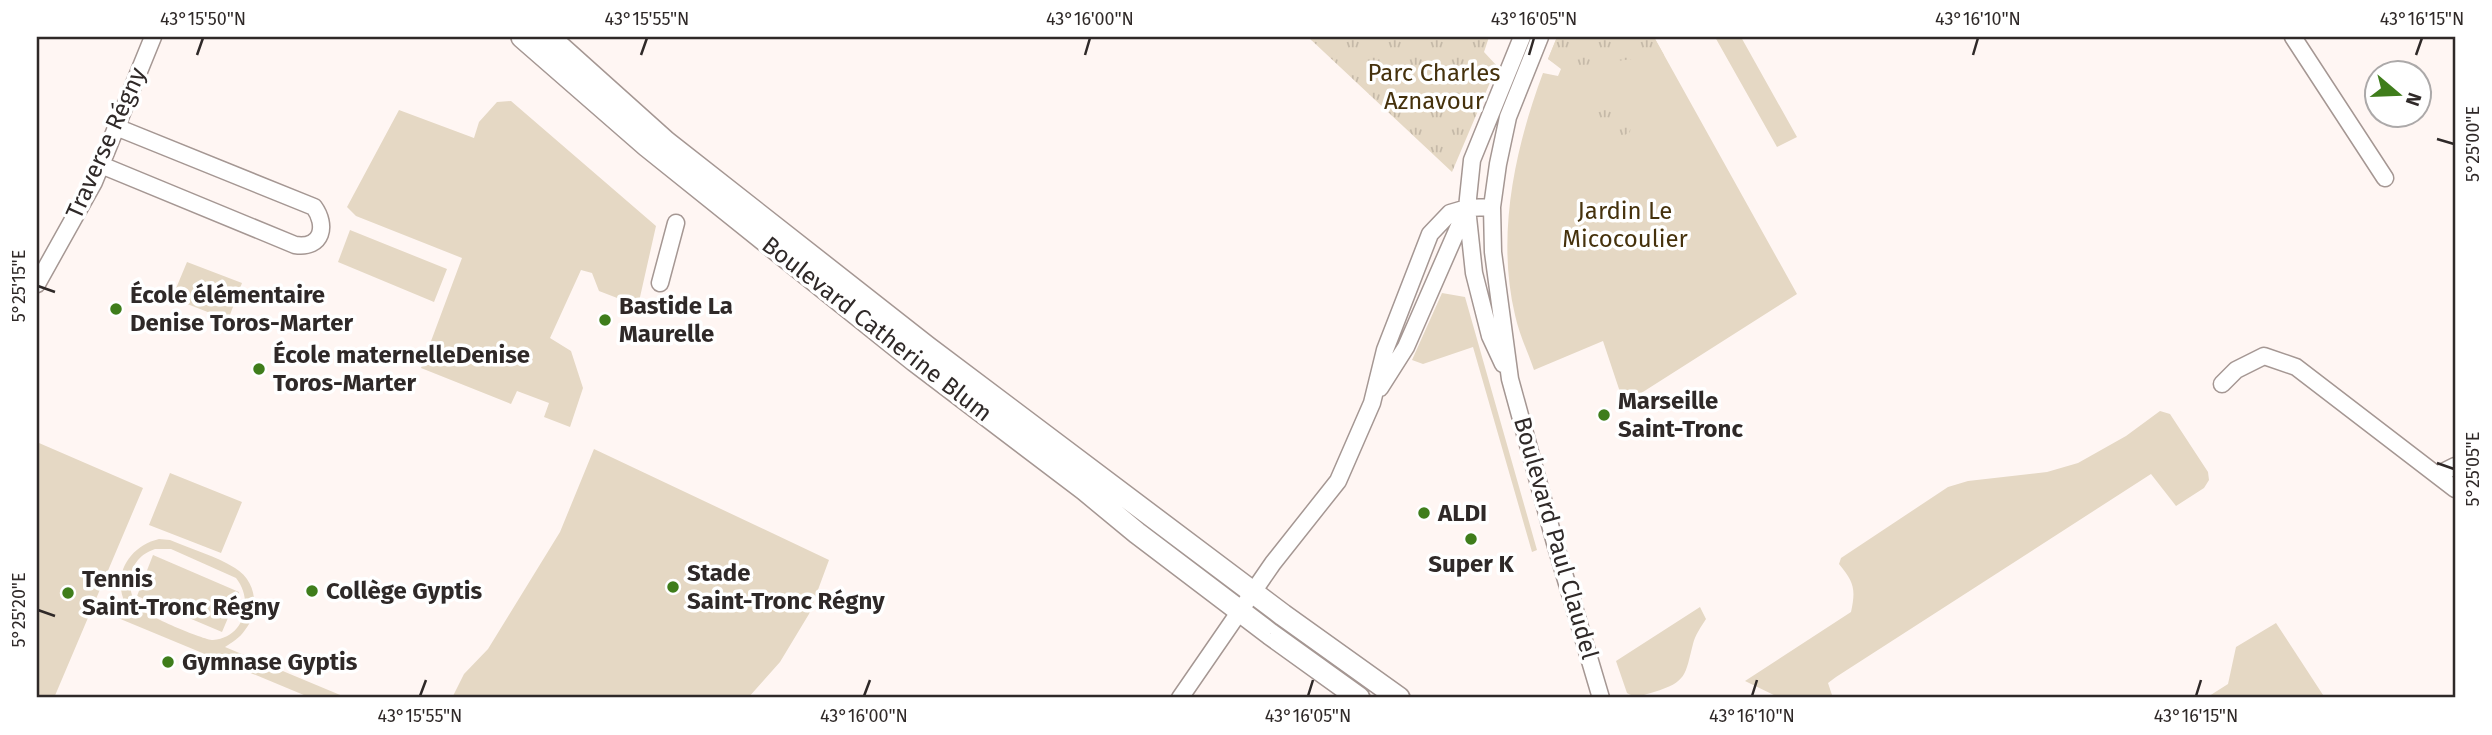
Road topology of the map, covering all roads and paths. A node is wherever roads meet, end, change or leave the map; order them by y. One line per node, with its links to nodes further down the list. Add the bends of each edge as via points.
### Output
1 (153, 37): 7 (street, Traverse Régny)
2 (522, 37): 22 (street, Boulevard Catherine Blum, via 648,146 904,353)
3 (549, 37): 21 (street, Boulevard Catherine Blum, via 677,150 937,355)
4 (1521, 37): 11 (street, Boulevard Paul Claudel, via 1472,160)
5 (1540, 37): 10 (street, Boulevard Paul Claudel, via 1508,117)
6 (2294, 37): 9 (street)
7 (116, 127): 8 (street, Traverse Régny); 8 (street, via 314,206 321,232 311,244 295,245)
8 (101, 165): 14 (street, Traverse Régny)
9 (2385, 178)
10 (1492, 207): 11 (street); 15 (street, Boulevard Paul Claudel, via 1495,271)
11 (1467, 208): 15 (street, Boulevard Paul Claudel, via 1474,273 1490,336); 17 (street, via 1406,347); 17 (street, via 1450,213 1430,234 1385,350)
12 (676, 223): 13 (street)
13 (660, 283)
14 (37, 284)
15 (1510, 379): 26 (street, Boulevard Paul Claudel)
16 (2222, 384): 19 (street, via 2236,370 2264,356 2296,367)
17 (1372, 402): 21 (street, via 1338,481)
18 (2455, 466): 19 (street)
19 (2437, 475): 20 (street)
20 (2455, 488)
21 (1253, 592): 22 (street); 25 (street, Boulevard Catherine Blum)
22 (1239, 611): 23 (street); 24 (street, Boulevard Catherine Blum)
23 (1180, 698)
24 (1359, 698)
25 (1399, 698)
26 (1601, 698)

